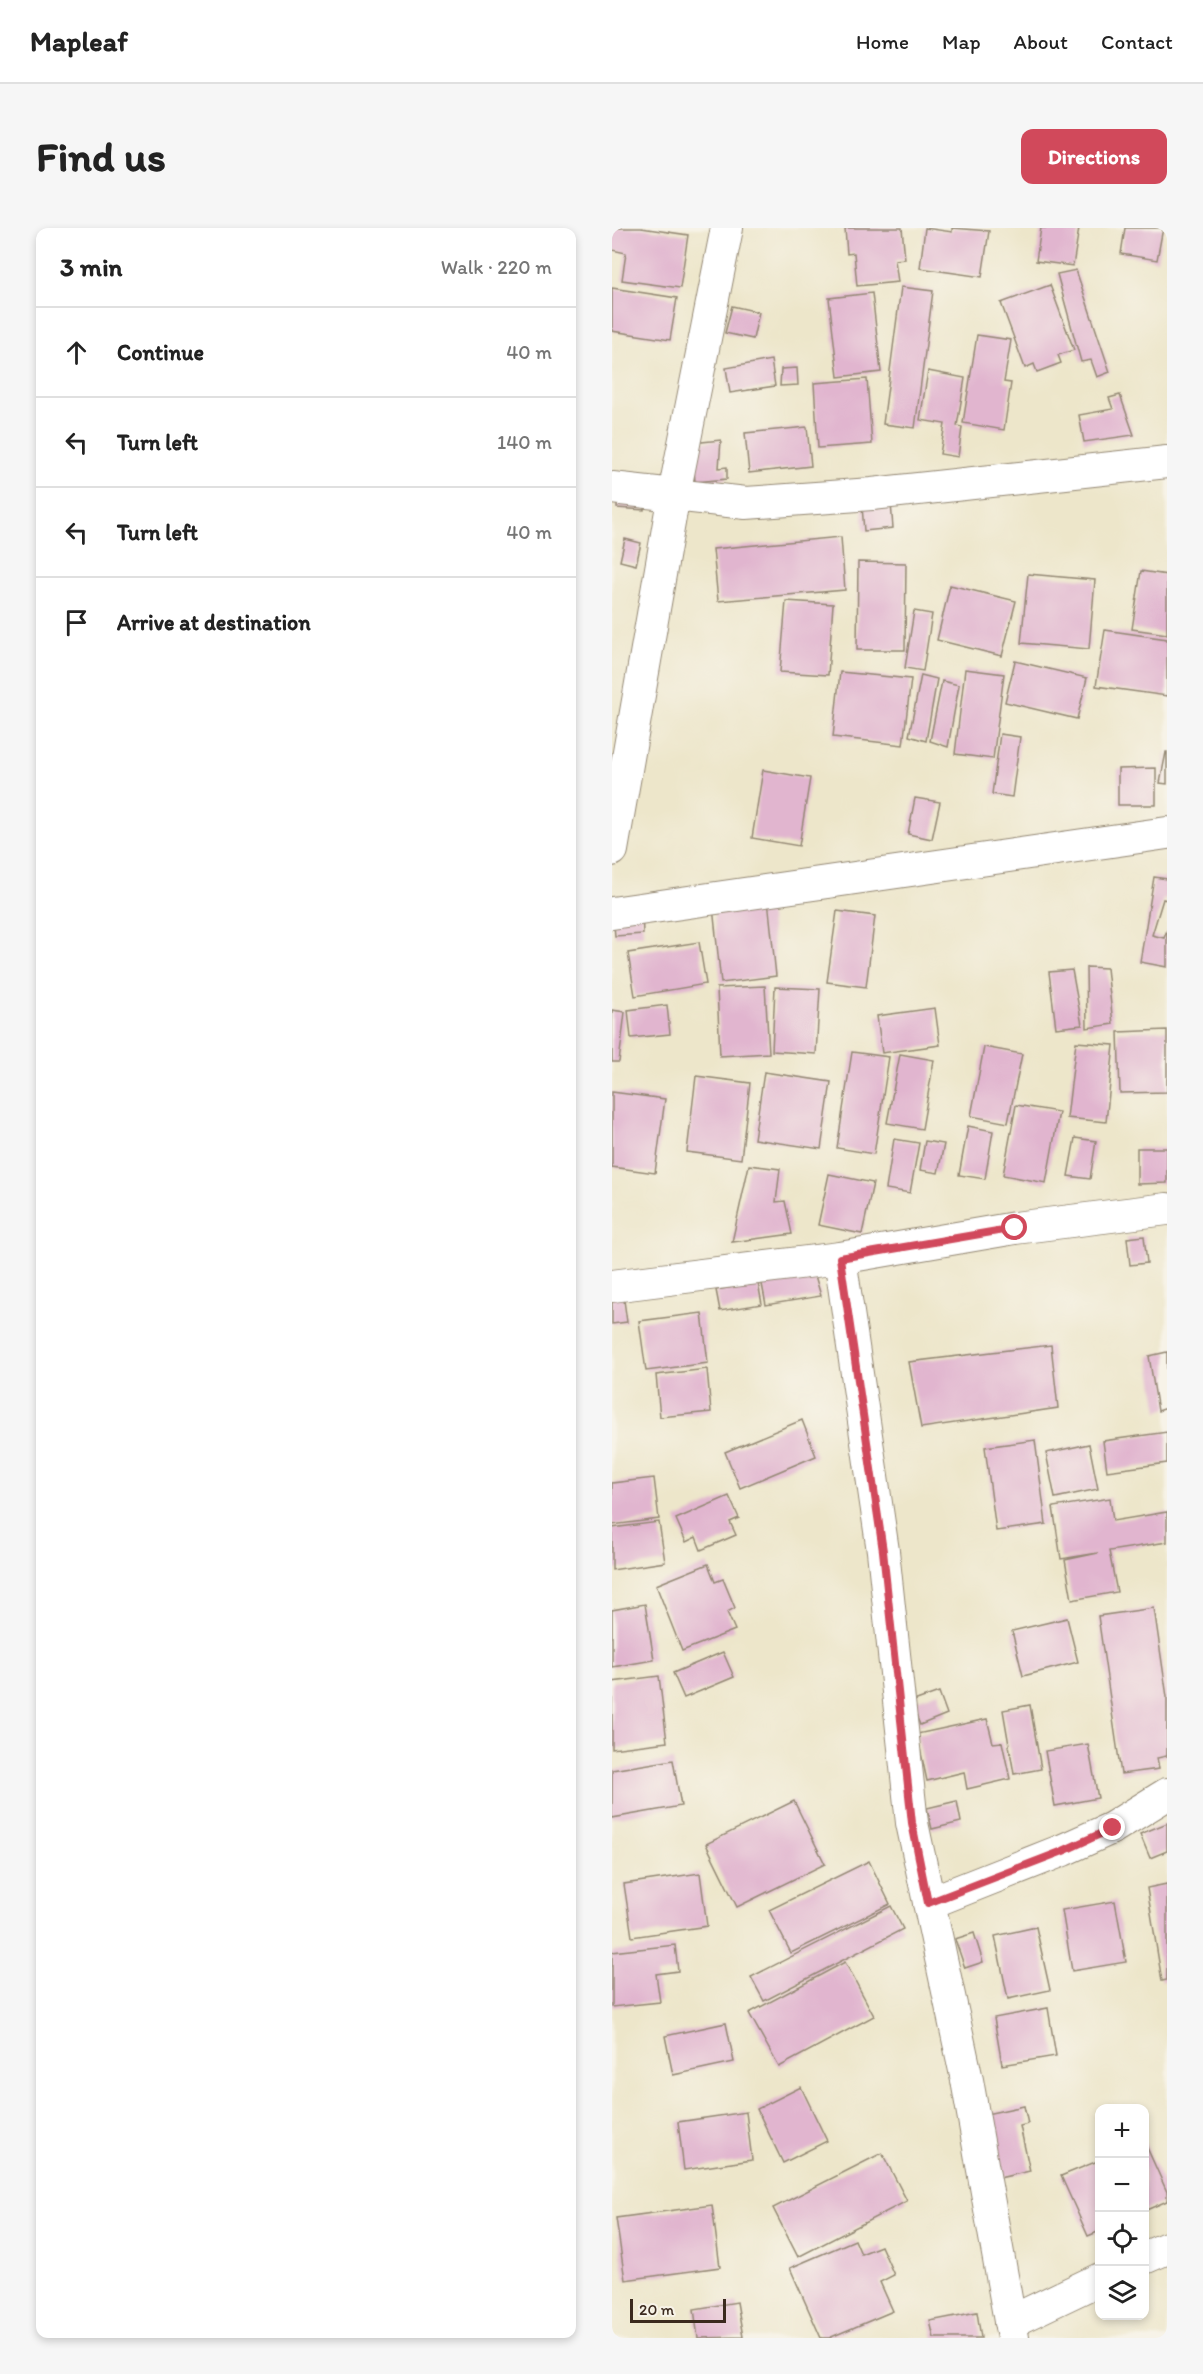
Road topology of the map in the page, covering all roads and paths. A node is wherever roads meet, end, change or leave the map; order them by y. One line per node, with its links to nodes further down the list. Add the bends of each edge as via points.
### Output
1 (727, 228): 4 (street)
2 (1167, 462): 4 (street, via 872,494 746,503)
3 (612, 488): 4 (street)
4 (674, 494): 6 (street)
5 (1167, 833): 7 (street)
6 (612, 850)
7 (612, 912)
8 (1167, 1209): 9 (street, via 1015,1228)
9 (840, 1258): 10 (street); 12 (street, via 883,1551 912,1823)
10 (612, 1286)
11 (1167, 1794): 12 (street, via 1113,1828 1063,1851)
12 (928, 1903): 16 (street, via 967,2080)
13 (1167, 2248): 14 (street)
14 (1149, 2256)
15 (1095, 2282): 16 (street)
16 (1011, 2330)

